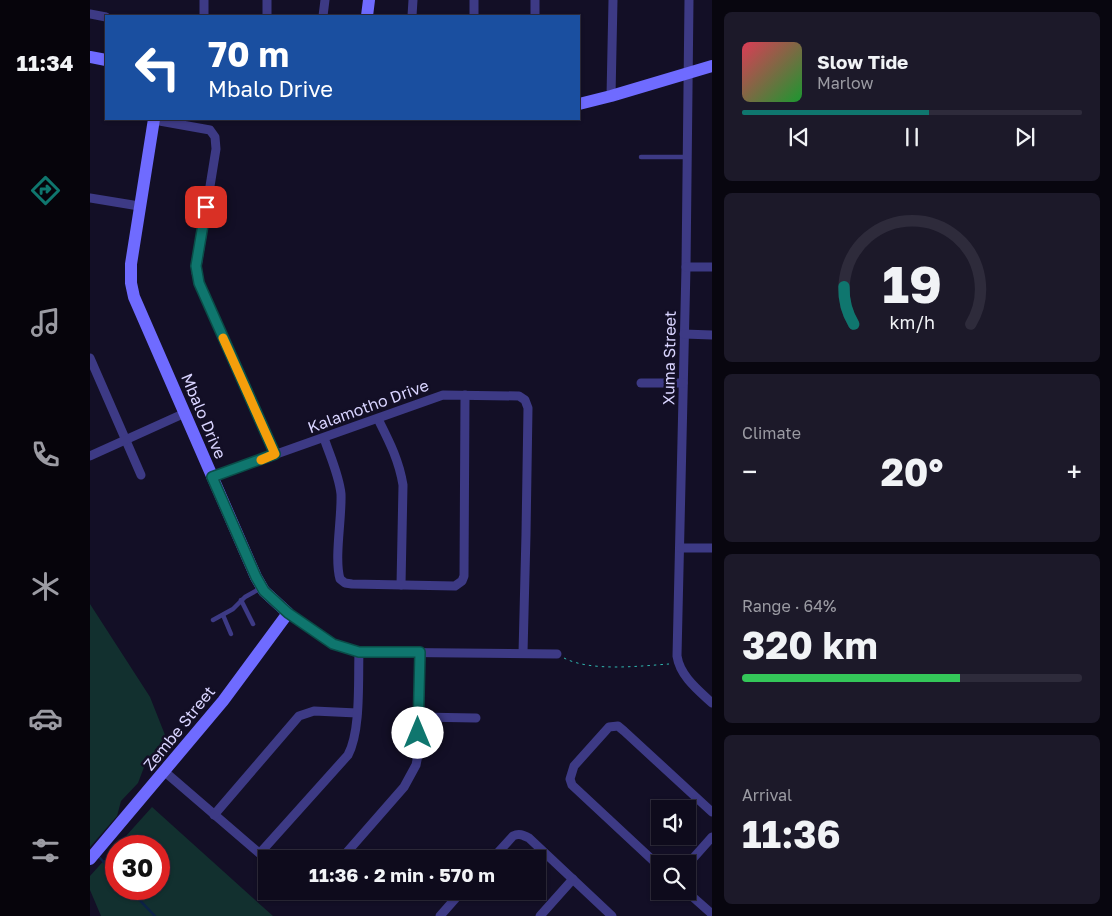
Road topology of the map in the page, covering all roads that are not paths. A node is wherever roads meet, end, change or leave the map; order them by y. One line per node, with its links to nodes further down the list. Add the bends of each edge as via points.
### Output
1 (204, 0): 11 (street)
2 (267, 0): 12 (street)
3 (325, 0): 13 (street)
4 (370, 0): 14 (street)
5 (413, 0): 15 (street)
6 (474, 0): 16 (street)
7 (535, 0): 17 (street)
8 (613, 0): 23 (street)
9 (689, 0): 22 (street, Xuma Street)
10 (90, 14): 18 (street)
11 (204, 15)
12 (267, 15)
13 (323, 15)
14 (367, 15)
15 (412, 15)
16 (474, 15)
17 (535, 15)
18 (105, 17)
19 (90, 57): 20 (street)
20 (105, 60)
21 (712, 66): 22 (street)
22 (688, 74): 23 (street); 28 (street, Xuma Street)
23 (611, 96): 24 (street)
24 (580, 104)
25 (154, 120): 30 (street, Mbalo Drive)
26 (159, 120): 43 (street, via 210,130 215,137 216,149 196,273)
27 (640, 157): 28 (lane)
28 (687, 157): 31 (street, Xuma Street)
29 (90, 198): 30 (street)
30 (139, 206): 39 (street, Mbalo Drive, via 131,264 133,290)
31 (686, 267): 32 (street); 33 (street, Xuma Street)
32 (712, 267)
33 (684, 334): 34 (street); 37 (street, Xuma Street)
34 (712, 335)
35 (90, 358): 42 (street)
36 (641, 383): 37 (street)
37 (683, 383): 47 (street, Xuma Street)
38 (464, 395): 40 (street, Kalamotho Drive, via 443,395); 49 (street, via 464,576 455,586); 59 (street, Kalamotho Drive, via 514,395 527,404)
39 (185, 414): 42 (street); 46 (street, Mbalo Drive)
40 (378, 418): 41 (street, Kalamotho Drive); 49 (street, via 401,471)
41 (324, 438): 43 (street, Kalamotho Drive); 49 (street, via 340,484 339,577 352,584)
42 (125, 439): 44 (street); 45 (street)
43 (275, 454): 46 (street, Kalamotho Drive)
44 (90, 456)
45 (141, 475)
46 (212, 477): 50 (street, Mbalo Drive)
47 (681, 548): 48 (street); 61 (street, Xuma Street, via 679,663 692,684)
48 (712, 548)
49 (401, 585)
50 (262, 588): 51 (lane); 52 (street, Mbalo Drive)
51 (241, 600): 53 (lane, via 233,610); 55 (lane)
52 (288, 613): 57 (street, Mbalo Drive, via 333,644); 65 (street, Zembe Street)
53 (223, 615): 54 (lane); 56 (lane)
54 (213, 620)
55 (253, 624)
56 (231, 634)
57 (359, 652): 58 (street, Mbalo Drive); 62 (street)
58 (420, 652): 59 (street, Mbalo Drive); 63 (street)
59 (523, 653): 60 (street, Mbalo Drive)
60 (557, 654)
61 (712, 703)
62 (357, 713): 67 (street, via 314,711 300,716); 69 (street, via 355,738 348,755)
63 (418, 717): 64 (street); 70 (street, via 418,750 412,774)
64 (476, 718)
65 (165, 772): 67 (street); 76 (street, Zembe Street)
66 (712, 812): 77 (street, via 618,726 609,727 574,766 570,779 572,785)
67 (214, 815): 73 (street)
68 (712, 837): 75 (street)
69 (268, 850)
70 (349, 850)
71 (500, 850): 72 (street, via 513,836 522,834)
72 (542, 850)
73 (258, 852)
74 (546, 854): 78 (street)
75 (696, 855)
76 (90, 859)
77 (651, 859)
78 (573, 879): 83 (street); 84 (street)
79 (454, 900): 82 (street)
80 (696, 900): 81 (street)
81 (712, 914)
82 (440, 916)
83 (540, 916)
84 (612, 916)

